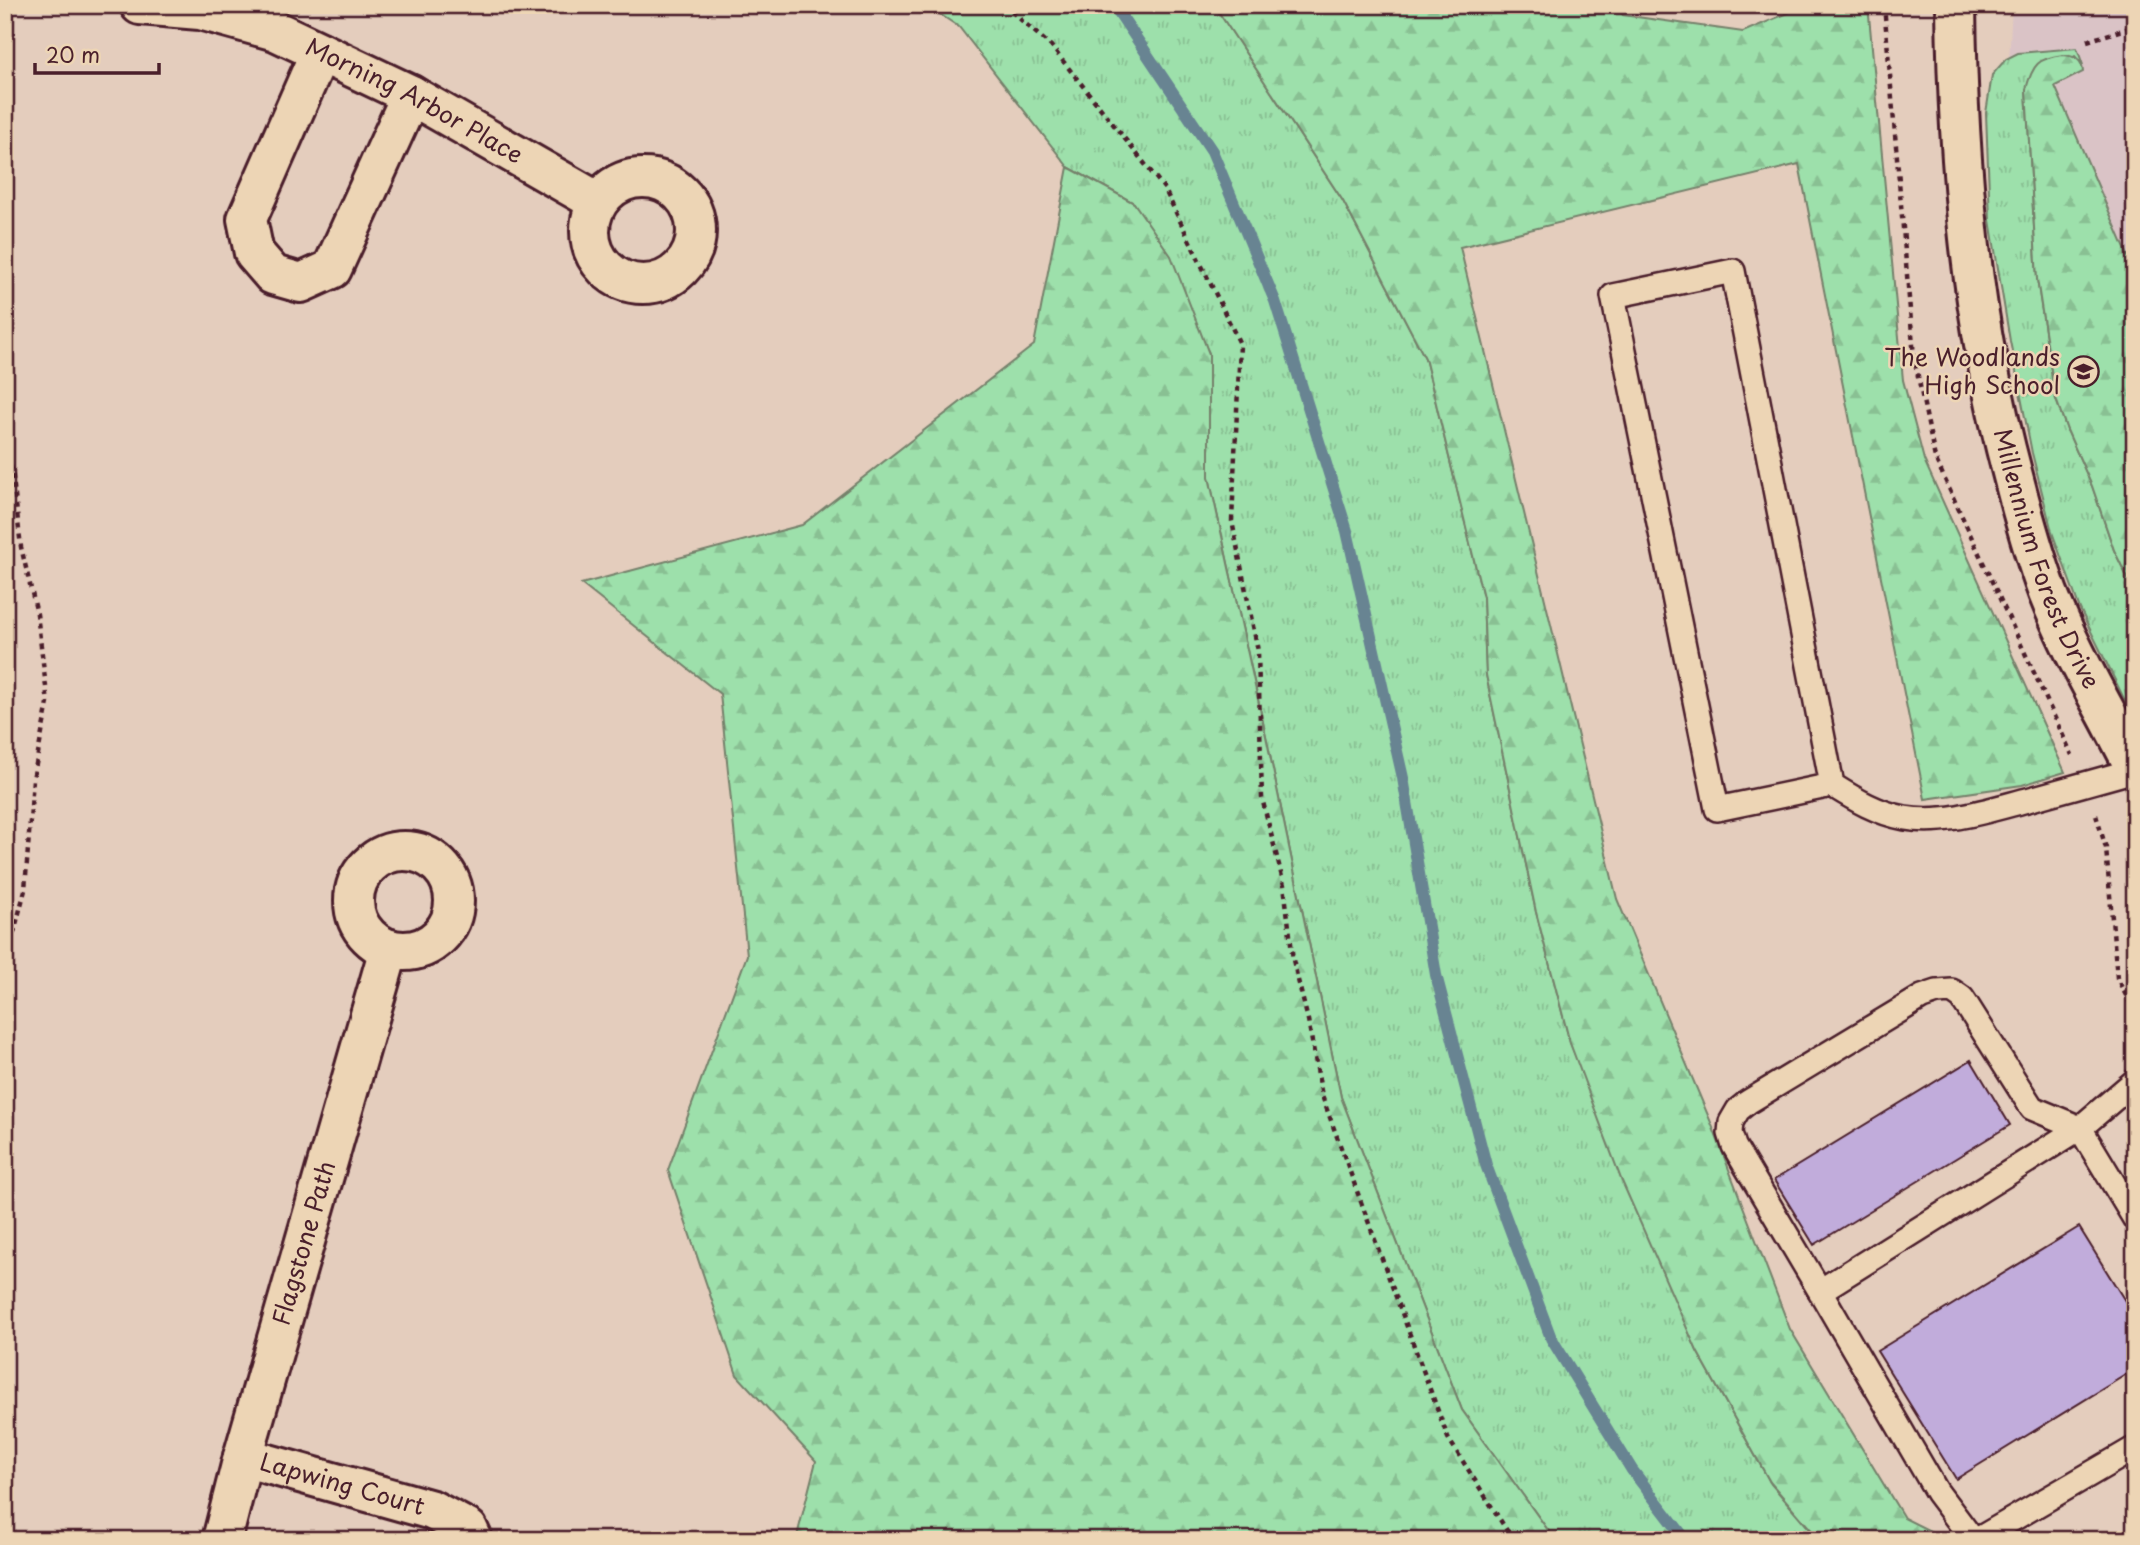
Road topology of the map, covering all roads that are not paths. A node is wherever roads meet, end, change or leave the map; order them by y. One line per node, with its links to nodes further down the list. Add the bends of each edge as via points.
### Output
1 (140, 5): 3 (street, Morning Arbor Place, via 200,10 276,31)
2 (1956, 5): 6 (street, Millennium Forest Drive, via 1968,251 1983,351 2004,442 2048,591 2073,652)
3 (320, 52): 4 (street, Morning Arbor Place); 4 (street, via 247,219 254,253 273,275 301,283 332,268)
4 (411, 94): 5 (street, Morning Arbor Place)
5 (598, 202)
6 (2135, 769): 7 (lane, via 1985,811 1920,820 1884,813)
7 (1832, 785): 7 (lane, via 1733,271 1613,296 1717,809)
8 (389, 948): 14 (street, Flagstone Path)
9 (2135, 1081): 10 (lane)
10 (2080, 1128): 11 (lane); 12 (lane); 12 (lane, via 2032,1108 1962,998 1952,991 1922,997 1748,1102 1731,1122 1734,1146)
11 (2135, 1219)
12 (1820, 1291): 17 (lane, via 1937,1492)
13 (2135, 1448): 17 (lane)
14 (243, 1457): 15 (street, Flagstone Path); 16 (street, Lapwing Court, via 432,1510 468,1529)
15 (222, 1540)
16 (472, 1540)
17 (1975, 1540)

